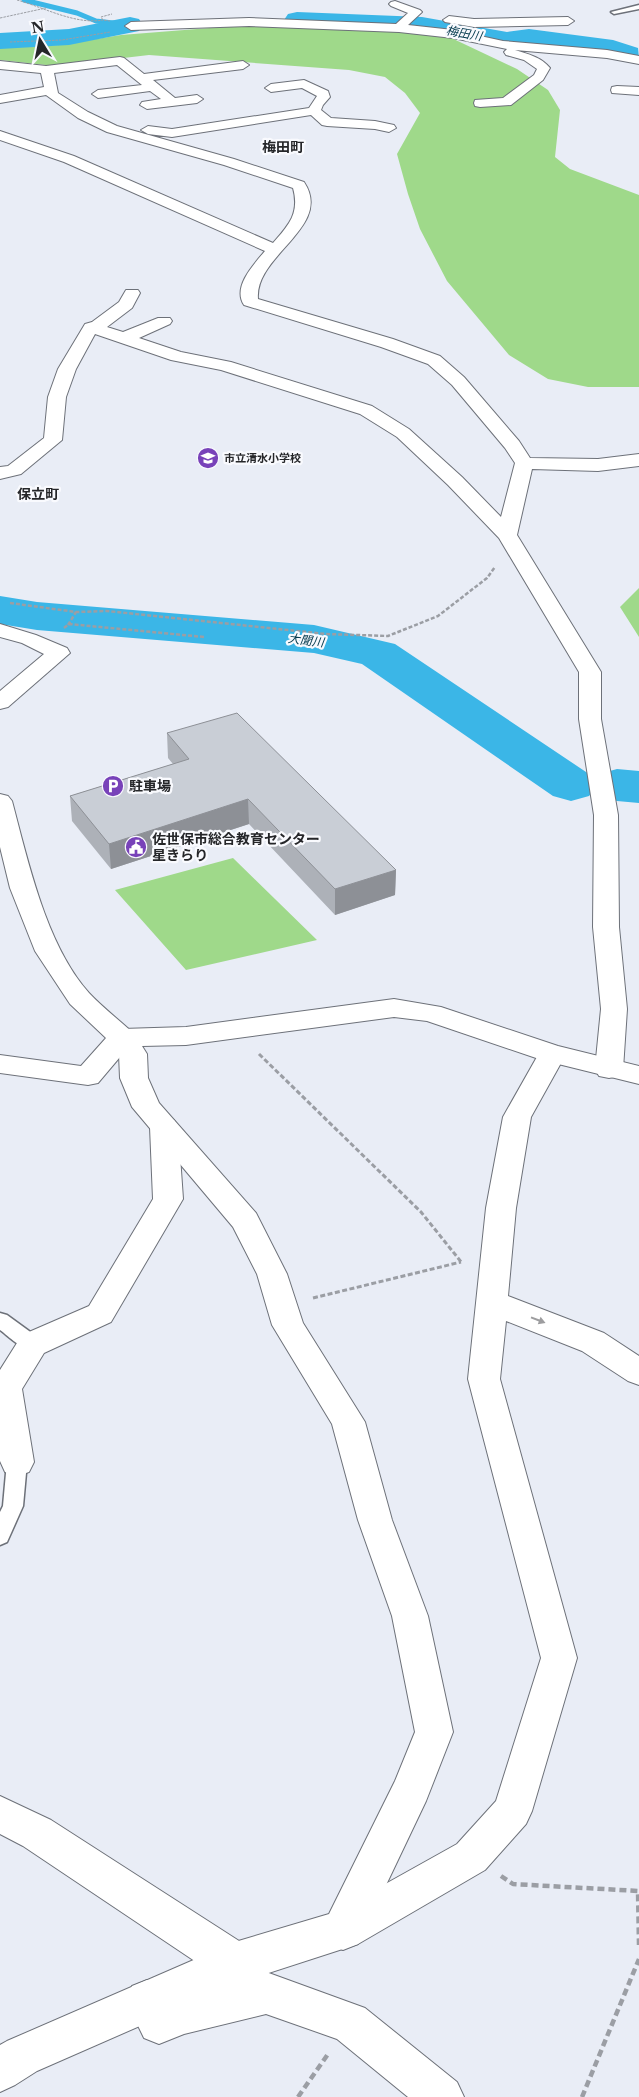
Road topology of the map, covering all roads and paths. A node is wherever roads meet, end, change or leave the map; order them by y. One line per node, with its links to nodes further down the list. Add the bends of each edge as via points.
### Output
1 (17, 0): 4 (path)
2 (395, 4): 6 (street, via 416,12)
3 (639, 7): 5 (lane)
4 (47, 8): 7 (path); 8 (path, via 76,18)
5 (614, 12)
6 (410, 17): 9 (street, via 474,23); 12 (street)
7 (0, 18)
8 (103, 20)
9 (568, 21)
10 (165, 24): 11 (street); 12 (street, via 249,22); 14 (path, via 164,27 62,40)
11 (131, 26)
12 (399, 28): 13 (street)
13 (477, 40): 15 (street); 27 (street, via 485,47 530,57 544,68 539,77 506,102)
14 (10, 42)
15 (639, 60)
16 (0, 64): 17 (street)
17 (46, 70): 18 (street, via 120,61); 20 (street)
18 (142, 78): 19 (street); 31 (street, via 238,65 265,88 273,90 304,84 322,94 324,98)
19 (154, 87): 23 (street); 26 (street)
20 (51, 90): 24 (street); 28 (street, via 52,95)
21 (616, 90): 22 (street)
22 (639, 91)
23 (104, 92)
24 (0, 99)
25 (197, 99): 26 (street)
26 (172, 102): 29 (street)
27 (480, 103)
28 (66, 104): 30 (street); 31 (street, via 157,132); 36 (street, via 112,129 299,185 303,210)
29 (147, 105)
30 (47, 107)
31 (314, 111): 32 (street, via 327,122)
32 (389, 128)
33 (0, 135): 34 (street)
34 (22, 142): 35 (street); 36 (street, via 69,159)
35 (0, 149)
36 (274, 249): 42 (street, via 253,278 248,293 250,302 434,360 464,388 513,445)
37 (132, 293): 39 (street, via 126,305)
38 (164, 321): 40 (street)
39 (95, 328): 40 (street); 43 (street, via 91,327 56,397 53,440 14,470)
40 (126, 338): 44 (street, via 177,356 225,366 366,410 403,433 455,481)
41 (639, 460): 42 (street, via 598,464)
42 (524, 463): 44 (street, via 515,494)
43 (0, 473)
44 (511, 541): 46 (path, via 488,578 438,616 388,636 326,634 107,611); 57 (street, via 590,672 590,719 606,815 606,927 614,1009)
45 (10, 603): 46 (path)
46 (76, 612): 47 (path)
47 (70, 623)
48 (0, 630): 50 (street)
49 (204, 637): 50 (path, via 69,624)
50 (41, 645): 51 (street, via 59,654)
51 (0, 702)
52 (0, 802): 53 (street, via 23,888 48,951 79,998)
53 (122, 1038): 55 (street, via 186,1036 394,1008 432,1014); 56 (street, via 88,1076); 59 (street, via 134,1054 134,1078 146,1107)
54 (255, 1050): 60 (path, via 421,1212)
55 (552, 1054): 57 (street); 61 (street, via 517,1117 501,1208)
56 (0, 1064)
57 (609, 1069): 58 (street)
58 (639, 1075)
59 (164, 1127): 62 (street, via 246,1220 272,1274); 64 (street, via 168,1199 100,1314)
60 (461, 1262): 61 (path); 62 (path)
61 (493, 1303): 65 (street, one-way to 65, via 593,1342); 69 (street, via 484,1379 559,1658 512,1811)
62 (282, 1306): 70 (street, via 288,1325 348,1422 375,1520 410,1616 434,1732 412,1788)
63 (0, 1320): 64 (lane)
64 (33, 1344): 66 (street, via 6,1388)
65 (639, 1372)
66 (17, 1462): 67 (lane, via 13,1506)
67 (0, 1536)
68 (0, 1814): 73 (street, via 37,1833)
69 (471, 1857): 70 (street); 71 (path, via 513,1884 638,1891)
70 (343, 1930): 73 (street)
71 (639, 1945)
72 (639, 1959): 79 (path)
73 (235, 1962): 74 (street)
74 (146, 2001): 75 (street, via 159,2023 184,2013 266,1993); 76 (street, via 22,2056)
75 (350, 2023): 77 (path); 78 (street)
76 (0, 2070)
77 (298, 2097)
78 (442, 2097)
79 (582, 2097)

